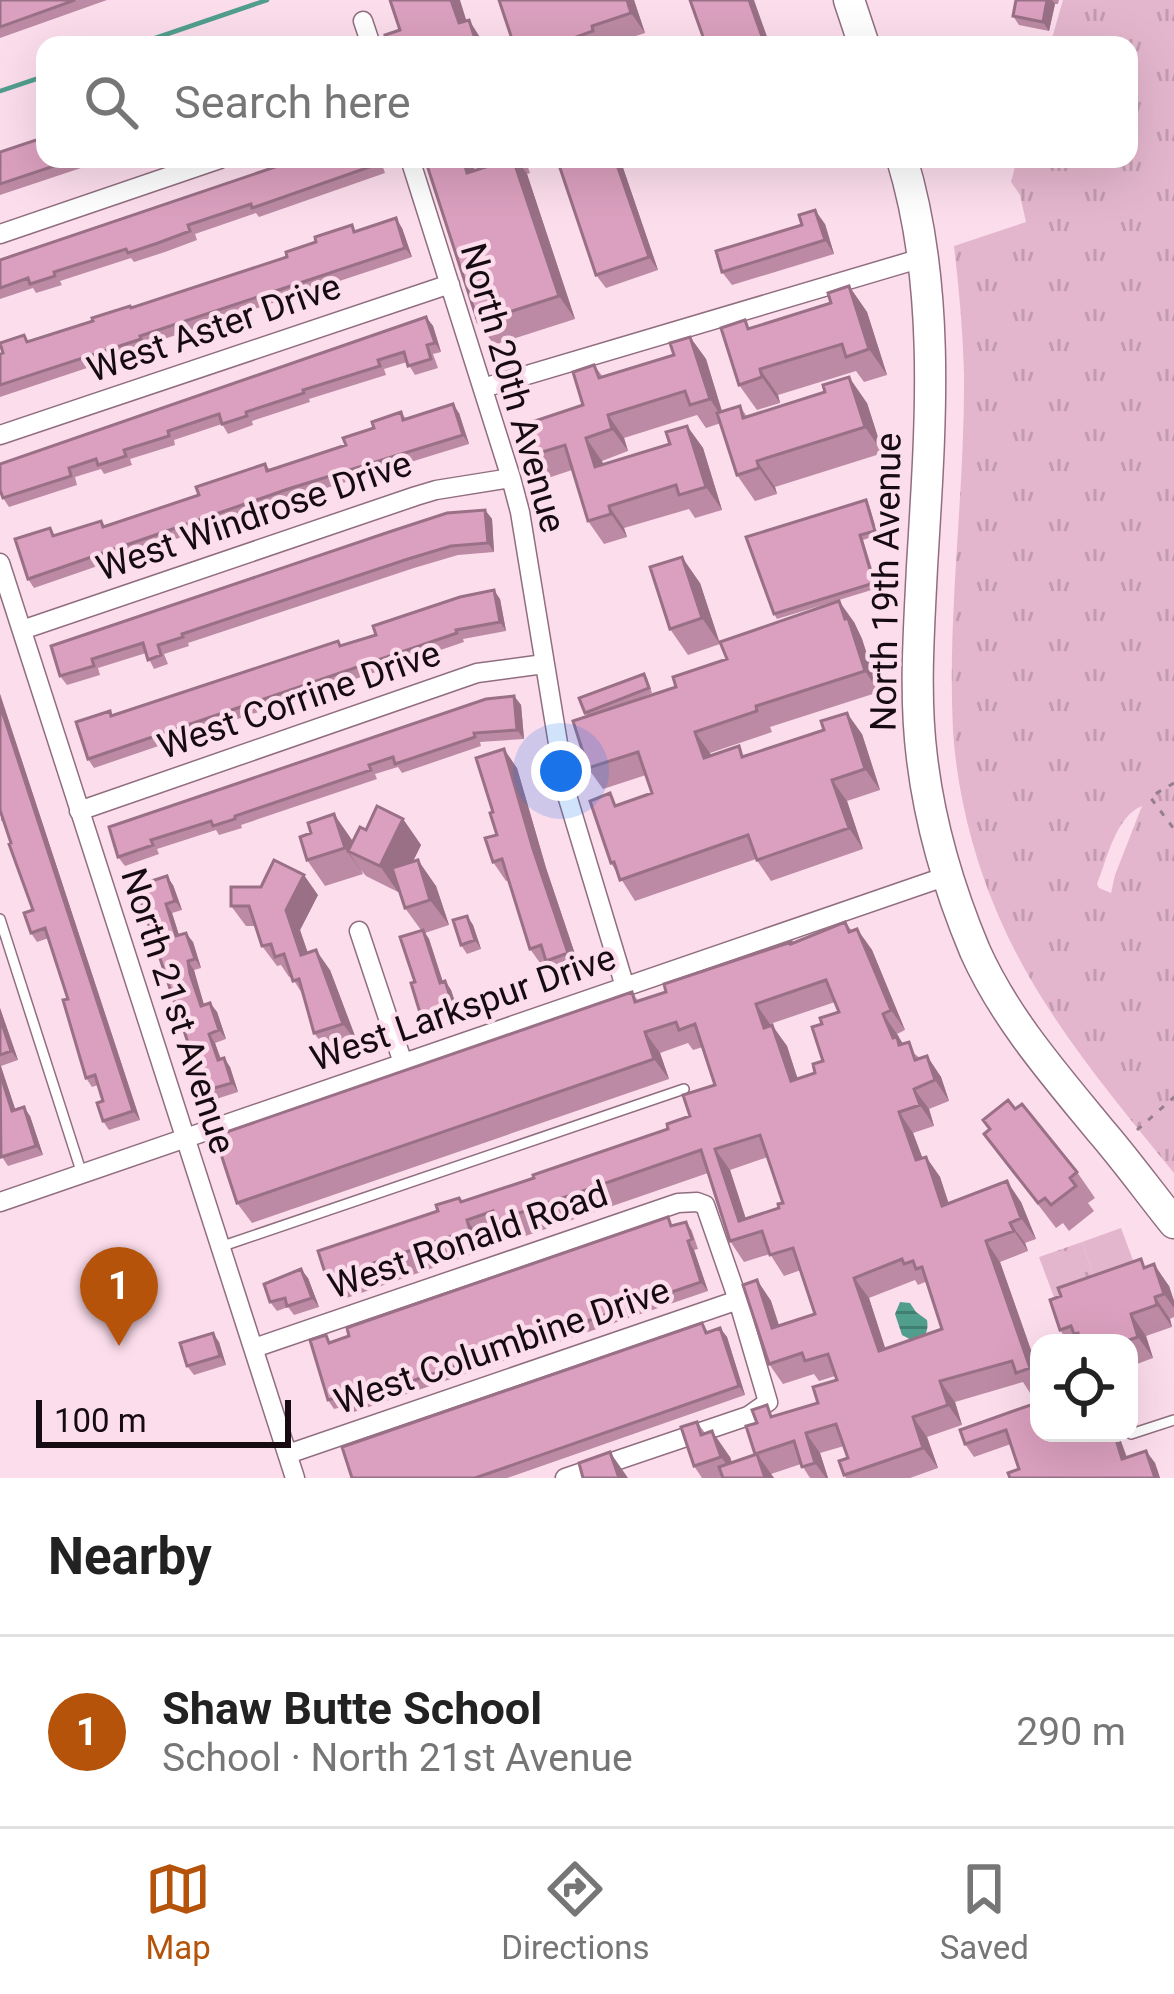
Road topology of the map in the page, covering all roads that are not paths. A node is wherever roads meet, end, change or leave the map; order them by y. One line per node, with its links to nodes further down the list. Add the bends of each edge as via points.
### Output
1 (849, 0): 4 (main road)
2 (363, 21): 3 (street)
3 (368, 36)
4 (861, 36)
5 (194, 168): 8 (street)
6 (413, 168): 10 (street, North 20th Avenue)
7 (905, 168): 9 (main road, North 19th Avenue)
8 (0, 234)
9 (922, 258): 11 (street); 18 (main road, North 19th Avenue, via 930,346 919,713)
10 (450, 284): 11 (street, North 20th Avenue); 12 (street, West Aster Drive)
11 (483, 388): 13 (street, North 20th Avenue)
12 (0, 435)
13 (512, 478): 15 (street, West Windrose Drive, via 416,496); 16 (street, North 20th Avenue)
14 (0, 563): 15 (street, North 21st Avenue)
15 (22, 630): 17 (street, North 21st Avenue)
16 (544, 664): 17 (street, West Corrine Drive, via 478,674); 21 (street, North 20th Avenue, via 570,808)
17 (79, 811): 24 (street, North 21st Avenue)
18 (947, 876): 21 (street, West Larkspur Drive); 27 (main road, North 19th Avenue, via 1004,1005)
19 (0, 919): 25 (lane)
20 (359, 931): 22 (street)
21 (625, 987): 22 (street, West Larkspur Drive)
22 (404, 1063): 24 (street, West Larkspur Drive)
23 (684, 1089): 28 (lane)
24 (184, 1138): 25 (street, West Larkspur Drive); 28 (street, North 21st Avenue)
25 (82, 1174): 26 (street, West Larkspur Drive)
26 (0, 1202)
27 (1174, 1223)
28 (220, 1246): 30 (street, North 21st Avenue)
29 (738, 1300): 30 (street, West Ronald Road, via 705,1205 678,1203); 33 (street, West Columbine Drive); 35 (street, via 768,1402 748,1416)
30 (254, 1348): 33 (street, North 21st Avenue)
31 (1174, 1420): 32 (lane)
32 (1138, 1432)
33 (288, 1454): 34 (street, North 21st Avenue)
34 (295, 1478)
35 (565, 1478)

